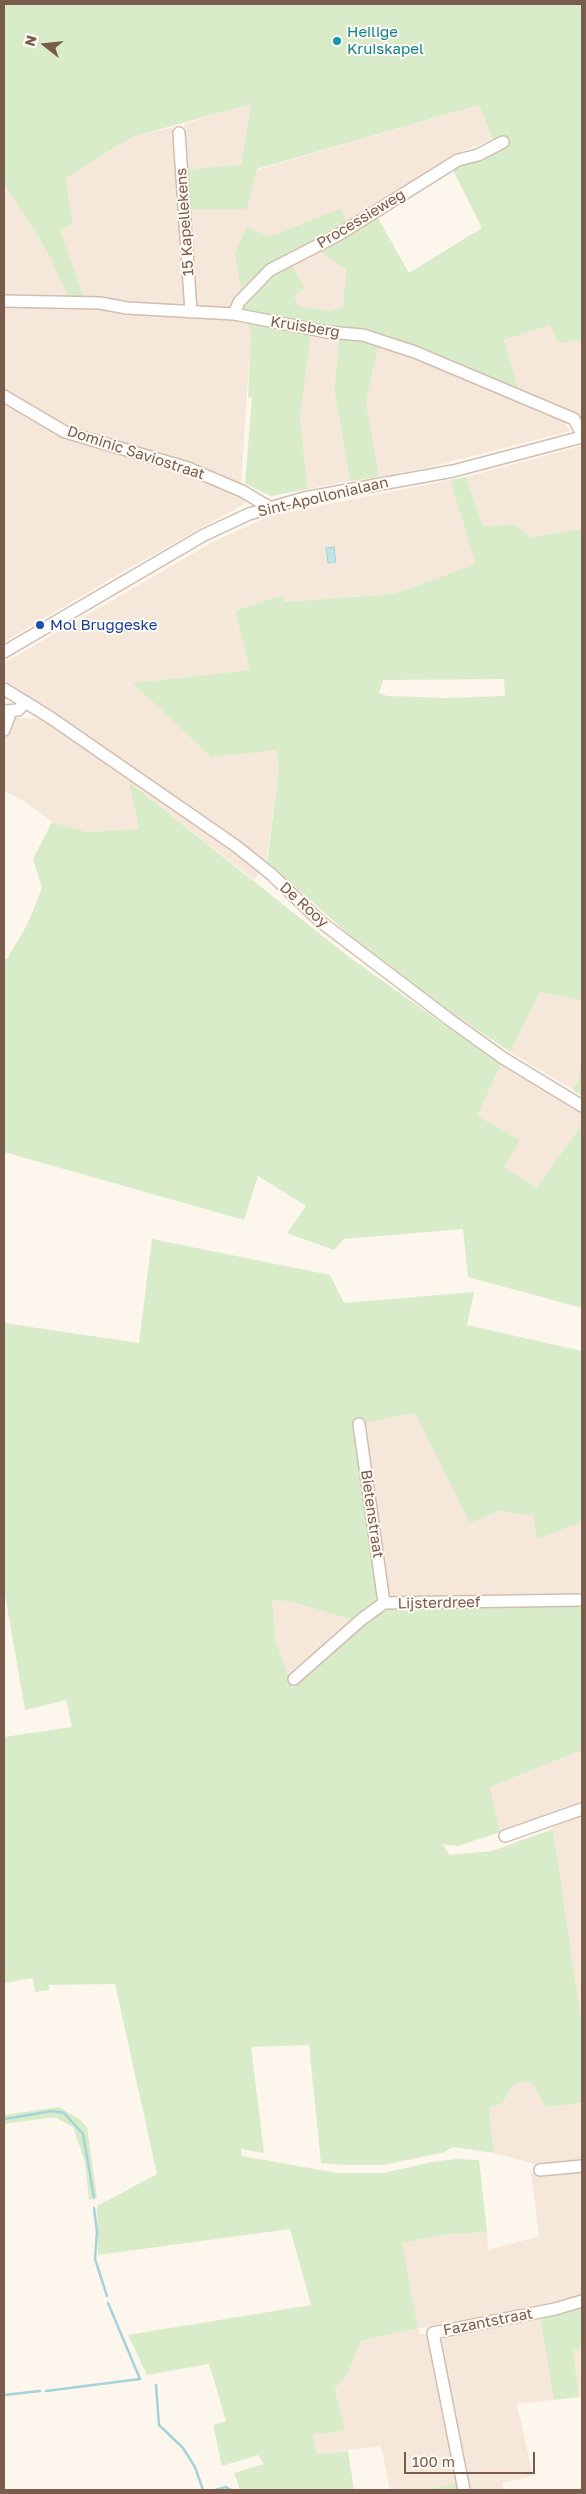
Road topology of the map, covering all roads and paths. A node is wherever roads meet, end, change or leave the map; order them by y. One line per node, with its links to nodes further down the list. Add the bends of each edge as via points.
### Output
1 (179, 133): 4 (street, 15 Kapellekens)
2 (503, 142): 5 (street, Processieweg, via 478,155 458,160 338,235 270,270 239,302)
3 (4, 301): 4 (street, Kruisberg, via 100,303)
4 (192, 312): 5 (street, Kruisberg)
5 (234, 314): 7 (street, Kruisberg, via 313,330 363,335 391,344 574,419)
6 (4, 396): 8 (street, Dominic Saviostraat, via 65,432 188,468 242,491)
7 (582, 436): 8 (street, Sint-Apollonialaan, via 453,471)
8 (269, 507): 9 (street, Sint-Apollonialaan, via 204,535)
9 (4, 652)
10 (4, 689): 11 (street, De Rooy)
11 (26, 702): 12 (street, via 21,709); 14 (street, De Rooy, via 236,846 321,922 450,1020 503,1058)
12 (7, 711): 13 (street)
13 (4, 730)
14 (582, 1106)
15 (359, 1424): 17 (street, Bietenstraat)
16 (582, 1600): 17 (street, Lijsterdreef)
17 (384, 1603): 18 (street, Lijsterdreef)
18 (294, 1679)
19 (582, 1809): 20 (street)
20 (505, 1836)
21 (582, 2166): 22 (street)
22 (540, 2170)
23 (582, 2301): 24 (street, Fazantstraat, via 433,2333)
24 (464, 2490)

